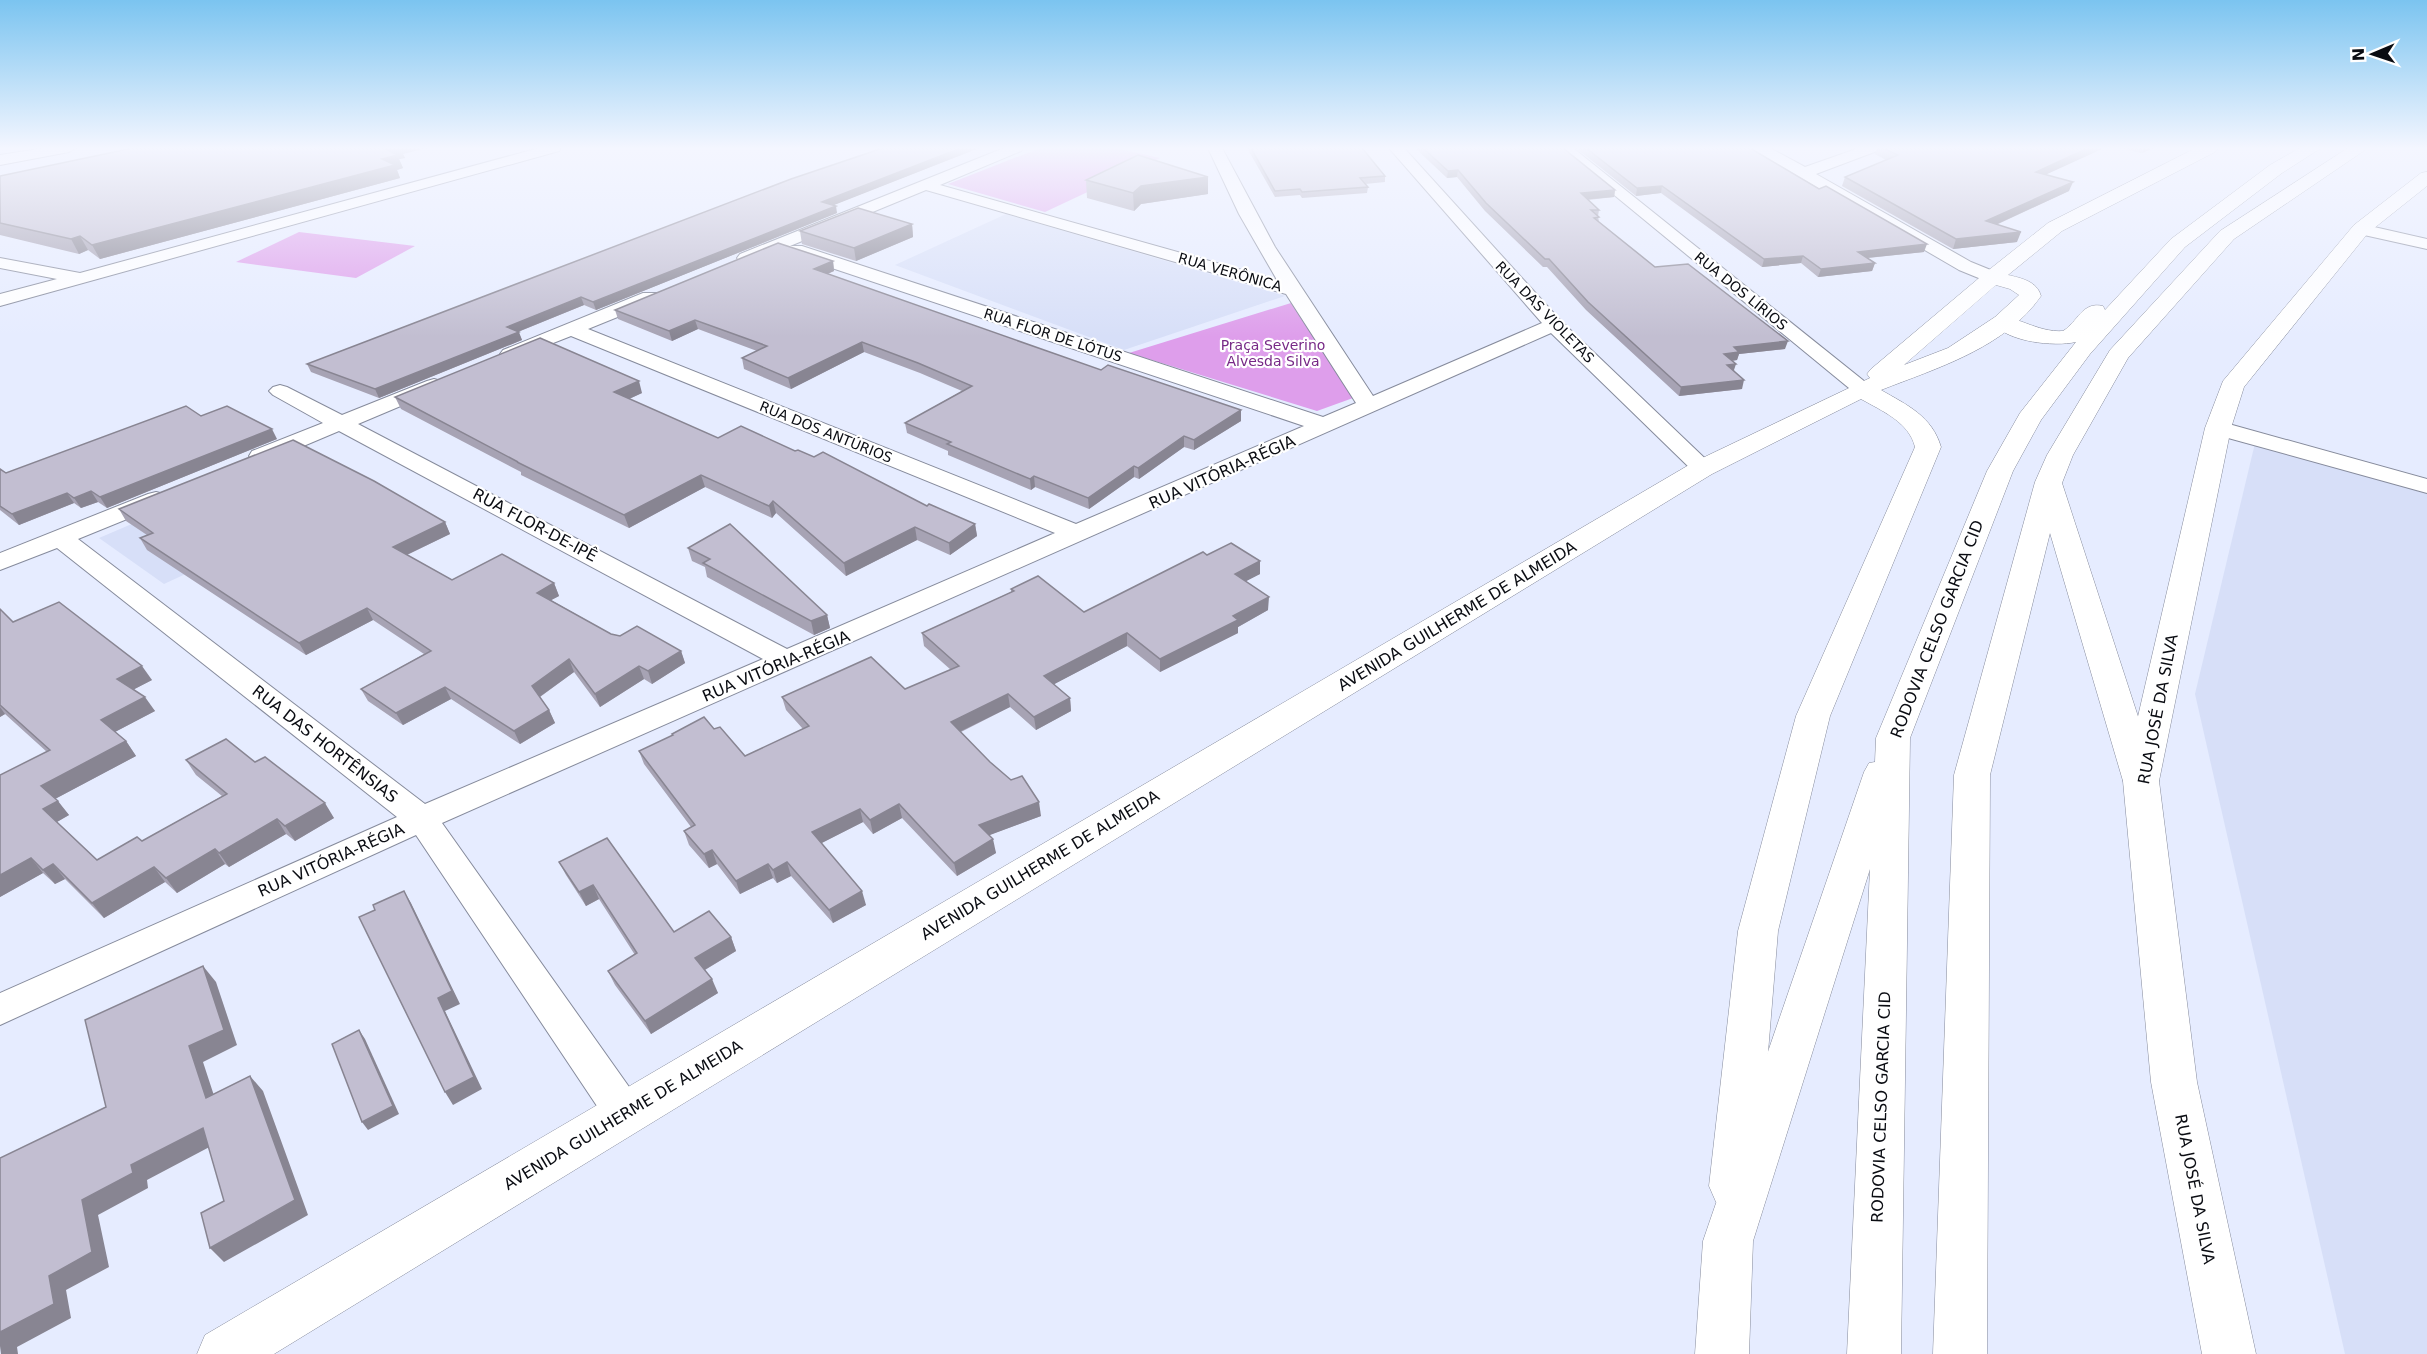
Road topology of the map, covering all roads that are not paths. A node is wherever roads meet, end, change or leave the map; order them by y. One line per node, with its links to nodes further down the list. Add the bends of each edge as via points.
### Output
1 (324, 211): 19 (street)
2 (860, 211): 15 (street)
3 (1016, 211): 21 (street, RUA VERÔNICA)
4 (1248, 211): 21 (street)
5 (1452, 211): 24 (street, RUA DAS VIOLETAS)
6 (1642, 211): 28 (street, RUA DOS LÍRIOS)
7 (1870, 211): 18 (street, via 1965,266)
8 (2086, 211): 18 (main road, AVENIDA GUILHERME DE ALMEIDA, via 2055,227)
9 (2220, 211): 13 (main road, RODOVIA CELSO GARCIA CID)
10 (2265, 211): 36 (main road, via 2228,236 2118,355 2060,454)
11 (2384, 211): 12 (main road, RUA JOSÉ DA SILVA)
12 (2361, 229): 14 (street); 33 (main road, RUA JOSÉ DA SILVA, via 2232,386)
13 (2178, 243): 23 (main road, via 2132,270 2073,335 2040,336); 43 (main road, RODOVIA CELSO GARCIA CID, via 2082,349 2029,418 2000,471)
14 (2427, 243)
15 (779, 244): 17 (street); 32 (street, RUA FLOR DE LÓTUS)
16 (0, 262): 19 (street)
17 (724, 267)
18 (1992, 277): 23 (main road, AVENIDA GUILHERME DE ALMEIDA, via 2029,291 2030,296); 28 (main road, AVENIDA GUILHERME DE ALMEIDA)
19 (81, 278): 22 (street)
20 (669, 289): 25 (street)
21 (1293, 290): 30 (street)
22 (0, 300)
23 (2003, 322): 28 (main road, AVENIDA GUILHERME DE ALMEIDA, via 1956,353)
24 (1554, 325): 30 (street, RUA VITÓRIA-RÉGIA); 35 (street, RUA DAS VIOLETAS)
25 (571, 329): 26 (street); 39 (street, RUA DOS ANTÚRIOS)
26 (495, 360)
27 (452, 378): 31 (street)
28 (1862, 389): 35 (main road, AVENIDA GUILHERME DE ALMEIDA); 48 (main road, via 1904,414 1924,432 1929,447 1812,716 1758,931)
29 (280, 391): 31 (street, RUA FLOR-DE-IPÊ)
30 (1369, 406): 32 (street, RUA VITÓRIA-RÉGIA)
31 (343, 422): 34 (street); 42 (street, RUA FLOR-DE-IPÊ)
32 (1327, 426): 39 (street, RUA VITÓRIA-RÉGIA)
33 (2218, 428): 37 (street); 44 (main road, RUA JOSÉ DA SILVA)
34 (245, 462)
35 (1703, 468): 47 (main road, AVENIDA GUILHERME DE ALMEIDA)
36 (2049, 482): 44 (main road); 52 (main road, via 1972,775)
37 (2427, 486)
38 (169, 494): 40 (street)
39 (1080, 534): 42 (street, RUA VITÓRIA-RÉGIA)
40 (60, 538): 41 (street); 45 (street, RUA DAS HORTÊNSIAS)
41 (0, 562)
42 (788, 661): 45 (street, RUA VITÓRIA-RÉGIA)
43 (1893, 738): 48 (main road); 51 (main road, RODOVIA CELSO GARCIA CID)
44 (2141, 781): 53 (main road, RUA JOSÉ DA SILVA, via 2174,1082)
45 (422, 819): 46 (street, RUA VITÓRIA-RÉGIA); 47 (street, RUA DAS HORTÊNSIAS)
46 (0, 1009)
47 (625, 1114): 49 (main road, AVENIDA GUILHERME DE ALMEIDA)
48 (1728, 1241): 50 (main road)
49 (224, 1354)
50 (1722, 1354)
51 (1874, 1354)
52 (1960, 1354)
53 (2229, 1354)

